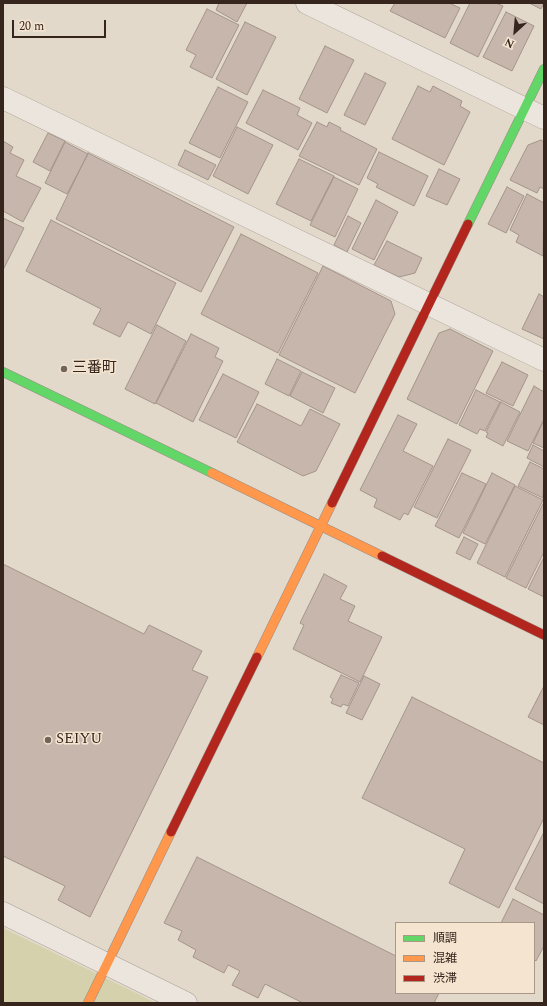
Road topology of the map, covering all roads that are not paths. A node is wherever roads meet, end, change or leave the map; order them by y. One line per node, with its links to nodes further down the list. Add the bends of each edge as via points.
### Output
1 (307, 3): 4 (street)
2 (544, 69): 4 (street)
3 (3, 98): 6 (street)
4 (525, 109): 5 (street); 6 (street)
5 (544, 118)
6 (429, 304): 7 (street); 9 (street)
7 (544, 360)
8 (3, 372): 9 (street)
9 (321, 526): 10 (street); 12 (street)
10 (544, 635)
11 (3, 914): 12 (street)
12 (107, 964): 13 (street); 14 (street)
13 (88, 1003)
14 (186, 1003)

